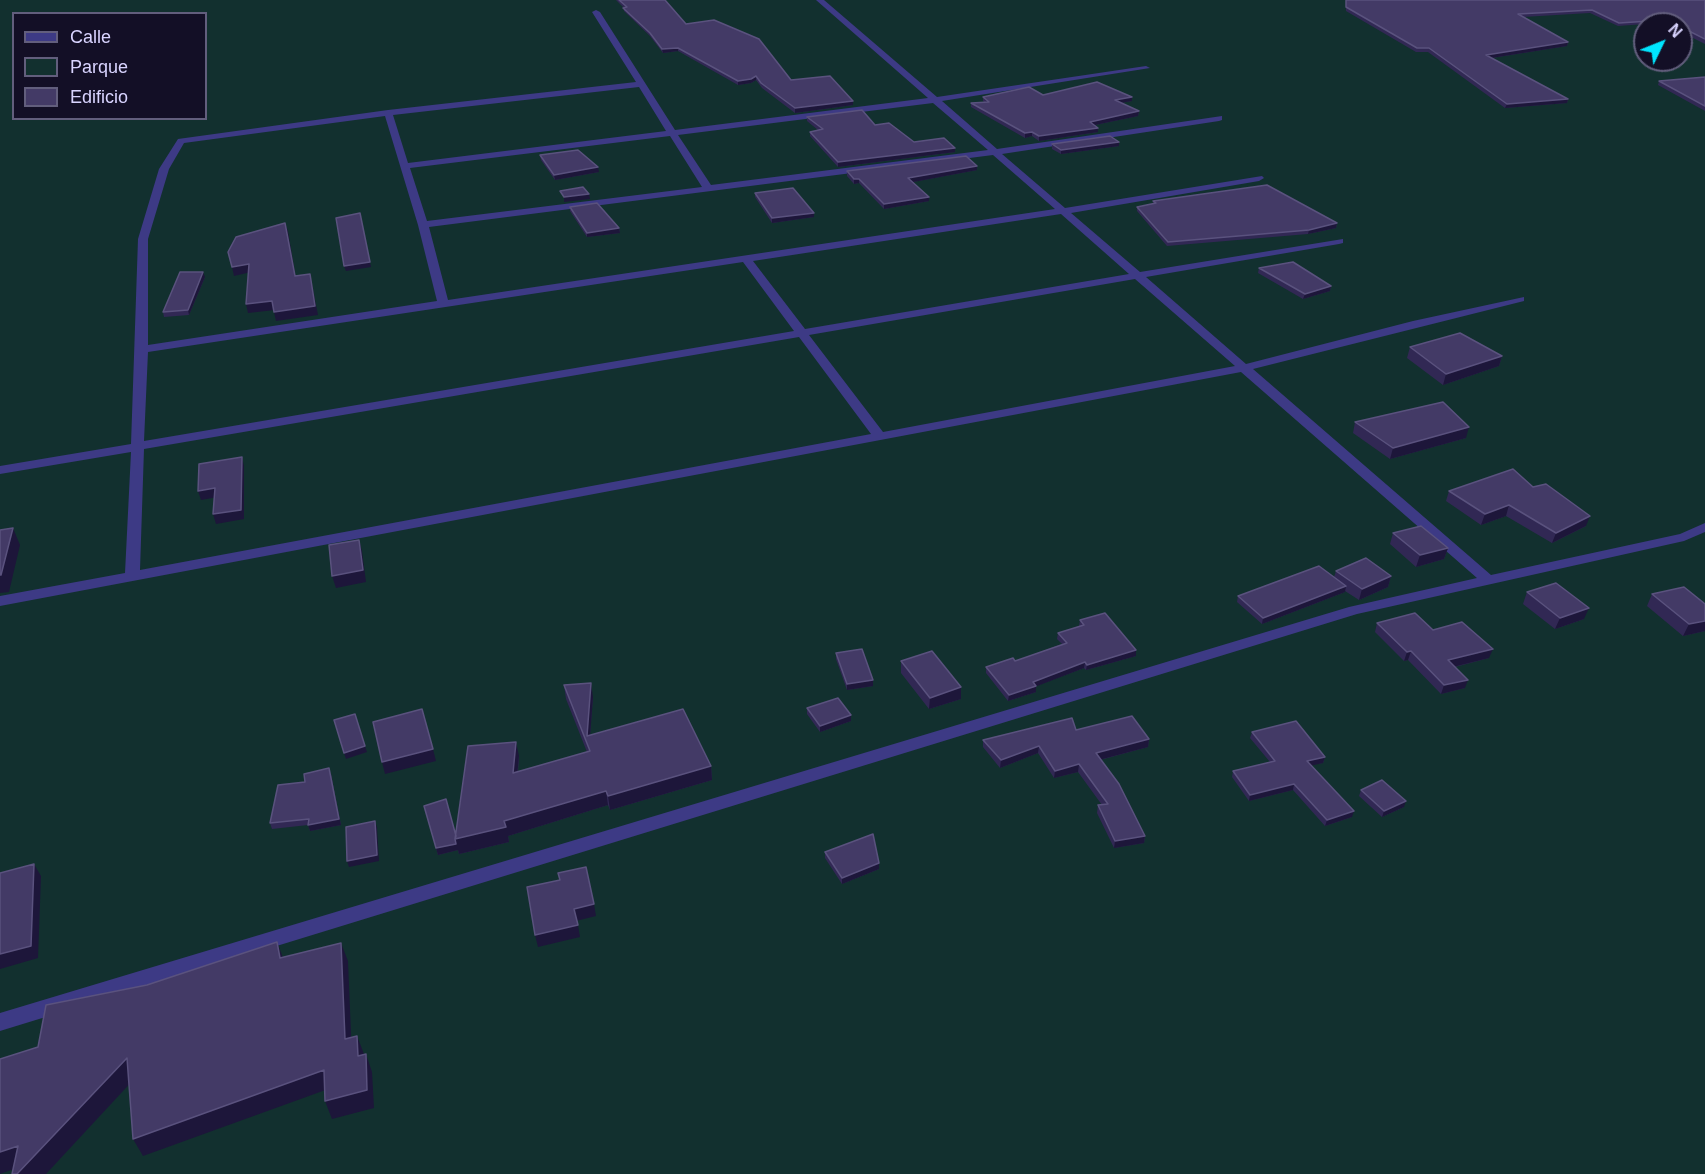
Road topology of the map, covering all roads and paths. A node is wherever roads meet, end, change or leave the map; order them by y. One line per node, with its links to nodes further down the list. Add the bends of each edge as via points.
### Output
1 (820, 0): 5 (street)
2 (596, 12): 4 (street)
3 (1146, 68): 5 (street)
4 (641, 84): 6 (street); 8 (street)
5 (935, 100): 8 (street); 9 (street)
6 (388, 113): 10 (street); 21 (street, via 181,141 164,168 143,239)
7 (1219, 118): 9 (street)
8 (672, 133): 10 (street); 12 (street)
9 (995, 152): 12 (street); 13 (street)
10 (405, 166): 14 (street)
11 (1259, 178): 13 (street)
12 (708, 189): 14 (street)
13 (1063, 211): 16 (street); 17 (street)
14 (423, 225): 19 (street)
15 (1339, 241): 17 (street)
16 (746, 259): 19 (street); 20 (street)
17 (1138, 276): 20 (street); 22 (street)
18 (1520, 299): 22 (street)
19 (443, 304): 21 (street)
20 (802, 334): 23 (street); 24 (street)
21 (142, 349): 24 (street)
22 (1244, 368): 23 (street); 28 (street)
23 (880, 437): 27 (street)
24 (138, 447): 25 (street); 27 (street)
25 (0, 470)
26 (1705, 527): 28 (street, via 1684,537)
27 (132, 577): 29 (street)
28 (1488, 580): 30 (street, via 1354,610)
29 (0, 601)
30 (0, 1022)

